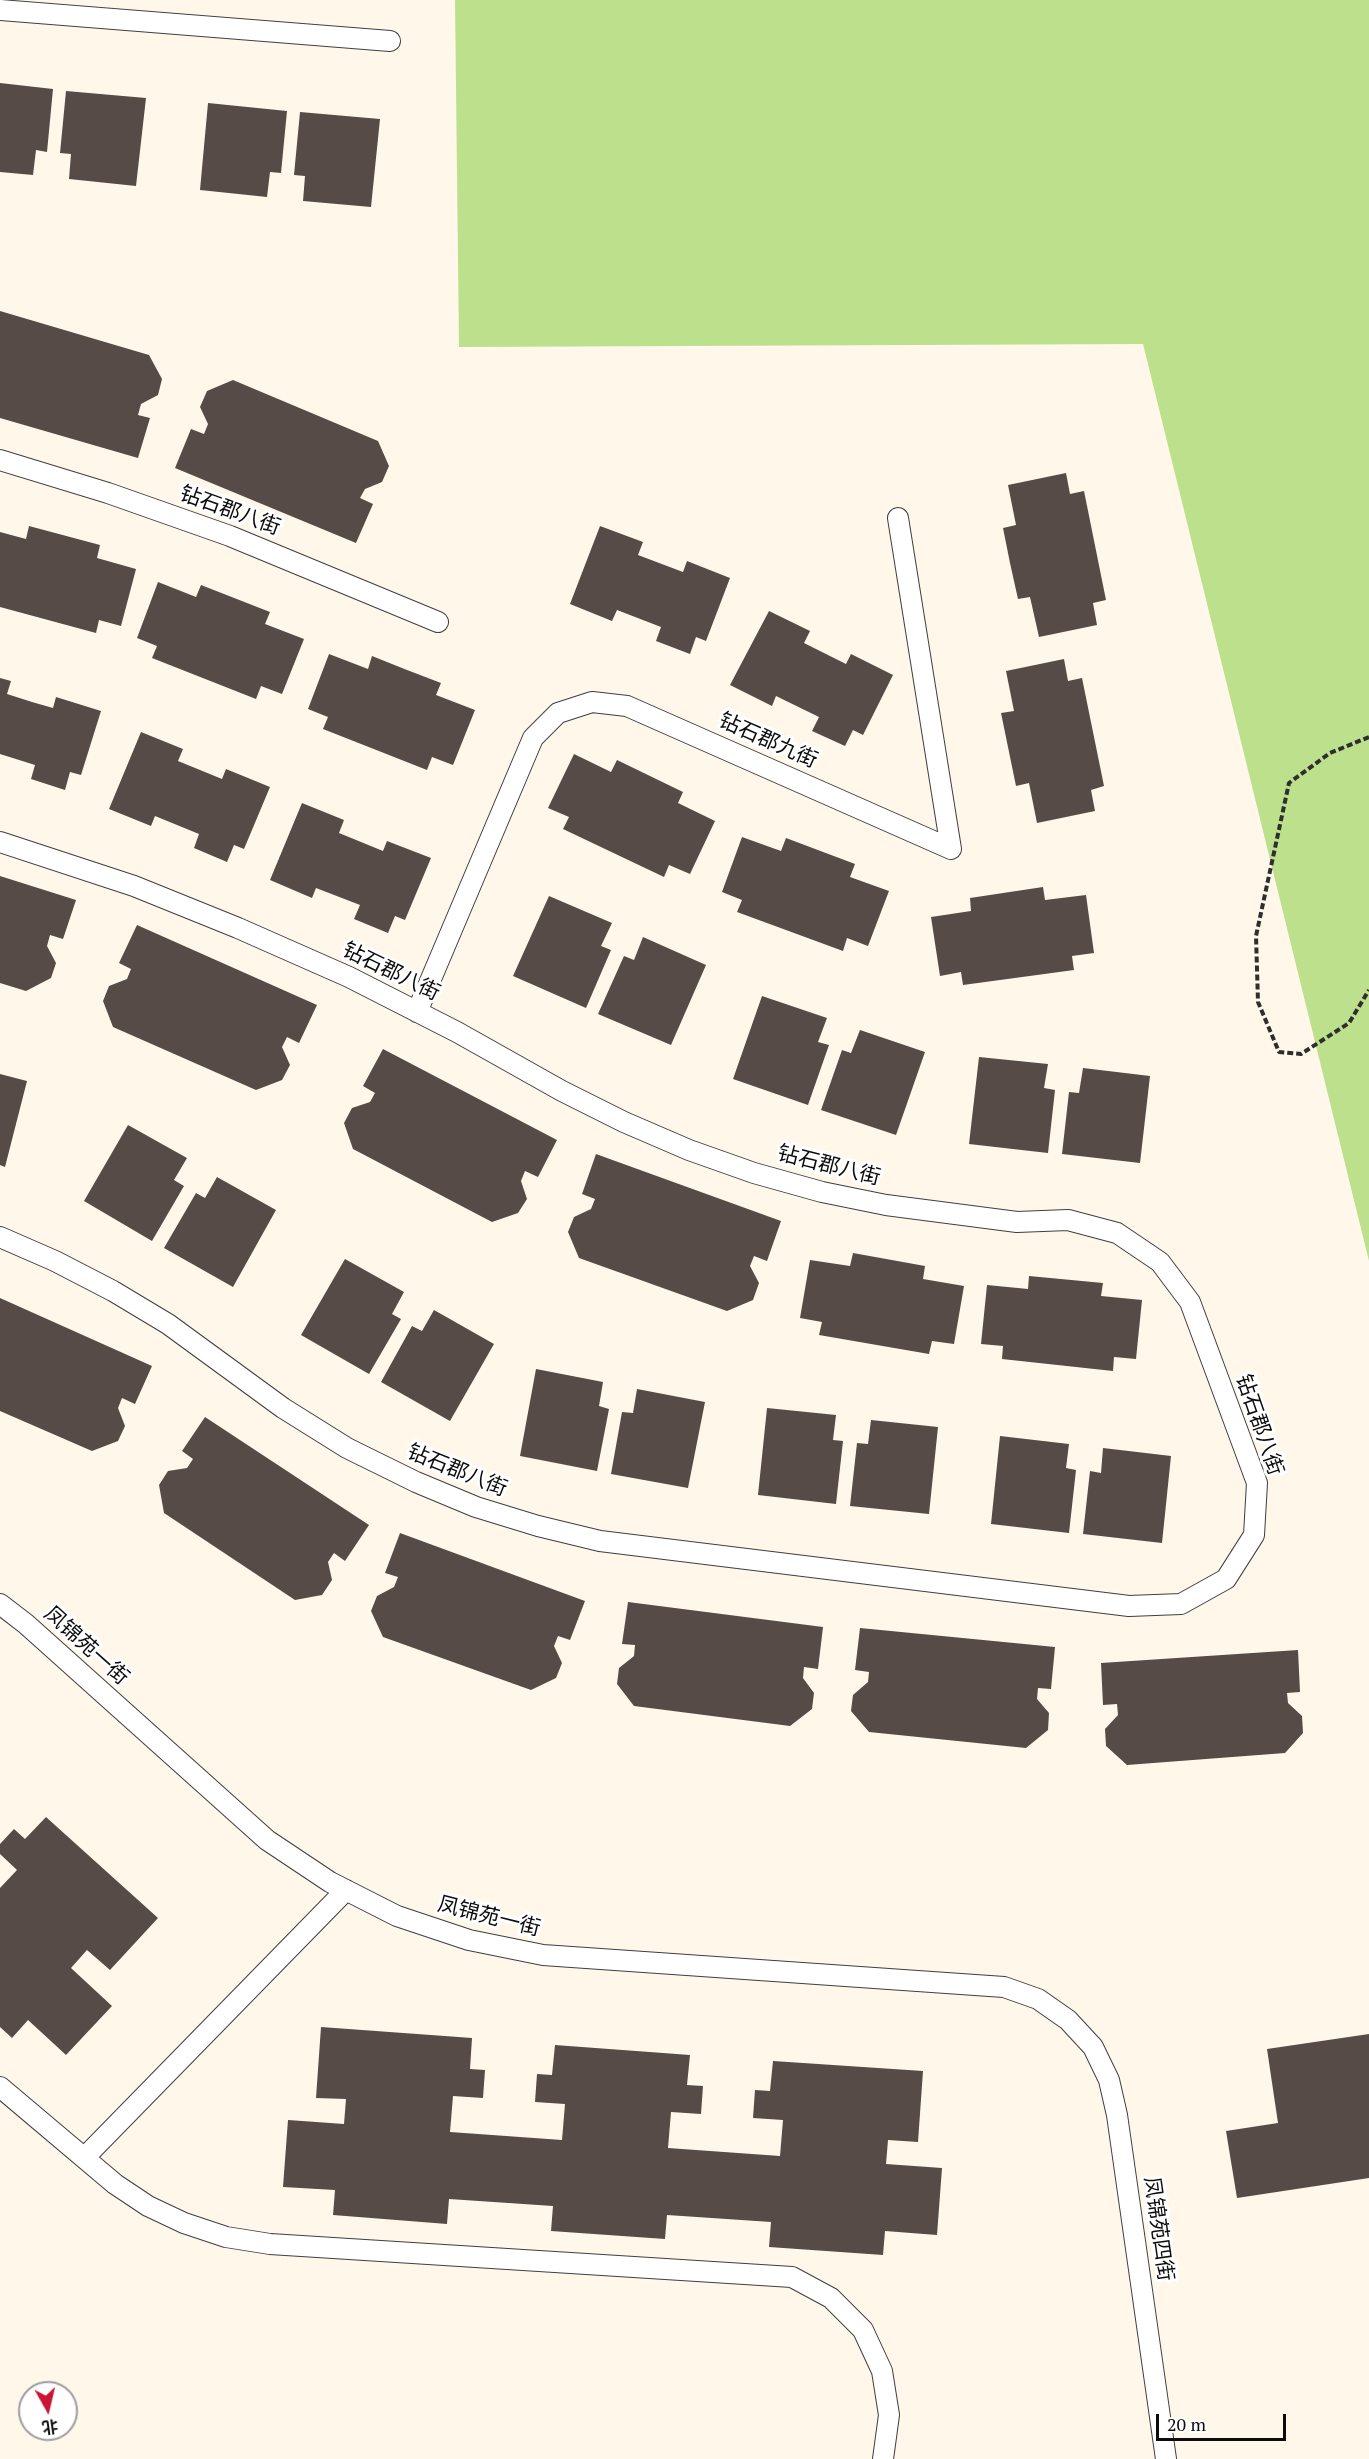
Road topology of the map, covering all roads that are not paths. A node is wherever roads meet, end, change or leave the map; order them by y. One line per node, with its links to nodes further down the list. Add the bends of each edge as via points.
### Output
1 (0, 10): 2 (lane)
2 (390, 41)
3 (0, 460): 5 (lane, 钻石郡八街, via 230,536)
4 (898, 518): 7 (lane, 钻石郡九街, via 951,849 627,706 592,702 558,713 533,738)
5 (438, 621)
6 (0, 842): 7 (lane, 钻石郡八街, via 134,886 238,928)
7 (417, 1012): 8 (lane, 钻石郡八街, via 624,1122 754,1173 897,1207 1017,1222 1068,1220 1117,1233 1160,1262 1190,1302 1257,1484 1254,1535 1226,1579 1181,1604 1129,1606 600,1541 538,1526 466,1503 348,1448 283,1408 159,1318 54,1261)
8 (0, 1237)
9 (0, 1604): 10 (lane, 凤锦苑一街, via 267,1840)
10 (346, 1890): 11 (lane, 凤锦苑一街, via 397,1916 469,1940 543,1955 1004,1987 1038,1999); 13 (lane)
11 (1068, 2020): 15 (lane, 凤锦苑四街, via 1093,2047 1109,2080 1117,2115)
12 (0, 2087): 13 (lane)
13 (85, 2157): 14 (lane, via 148,2206 226,2237 270,2244 792,2277 831,2298 863,2330 882,2371 889,2415)
14 (883, 2459)
15 (1166, 2459)

